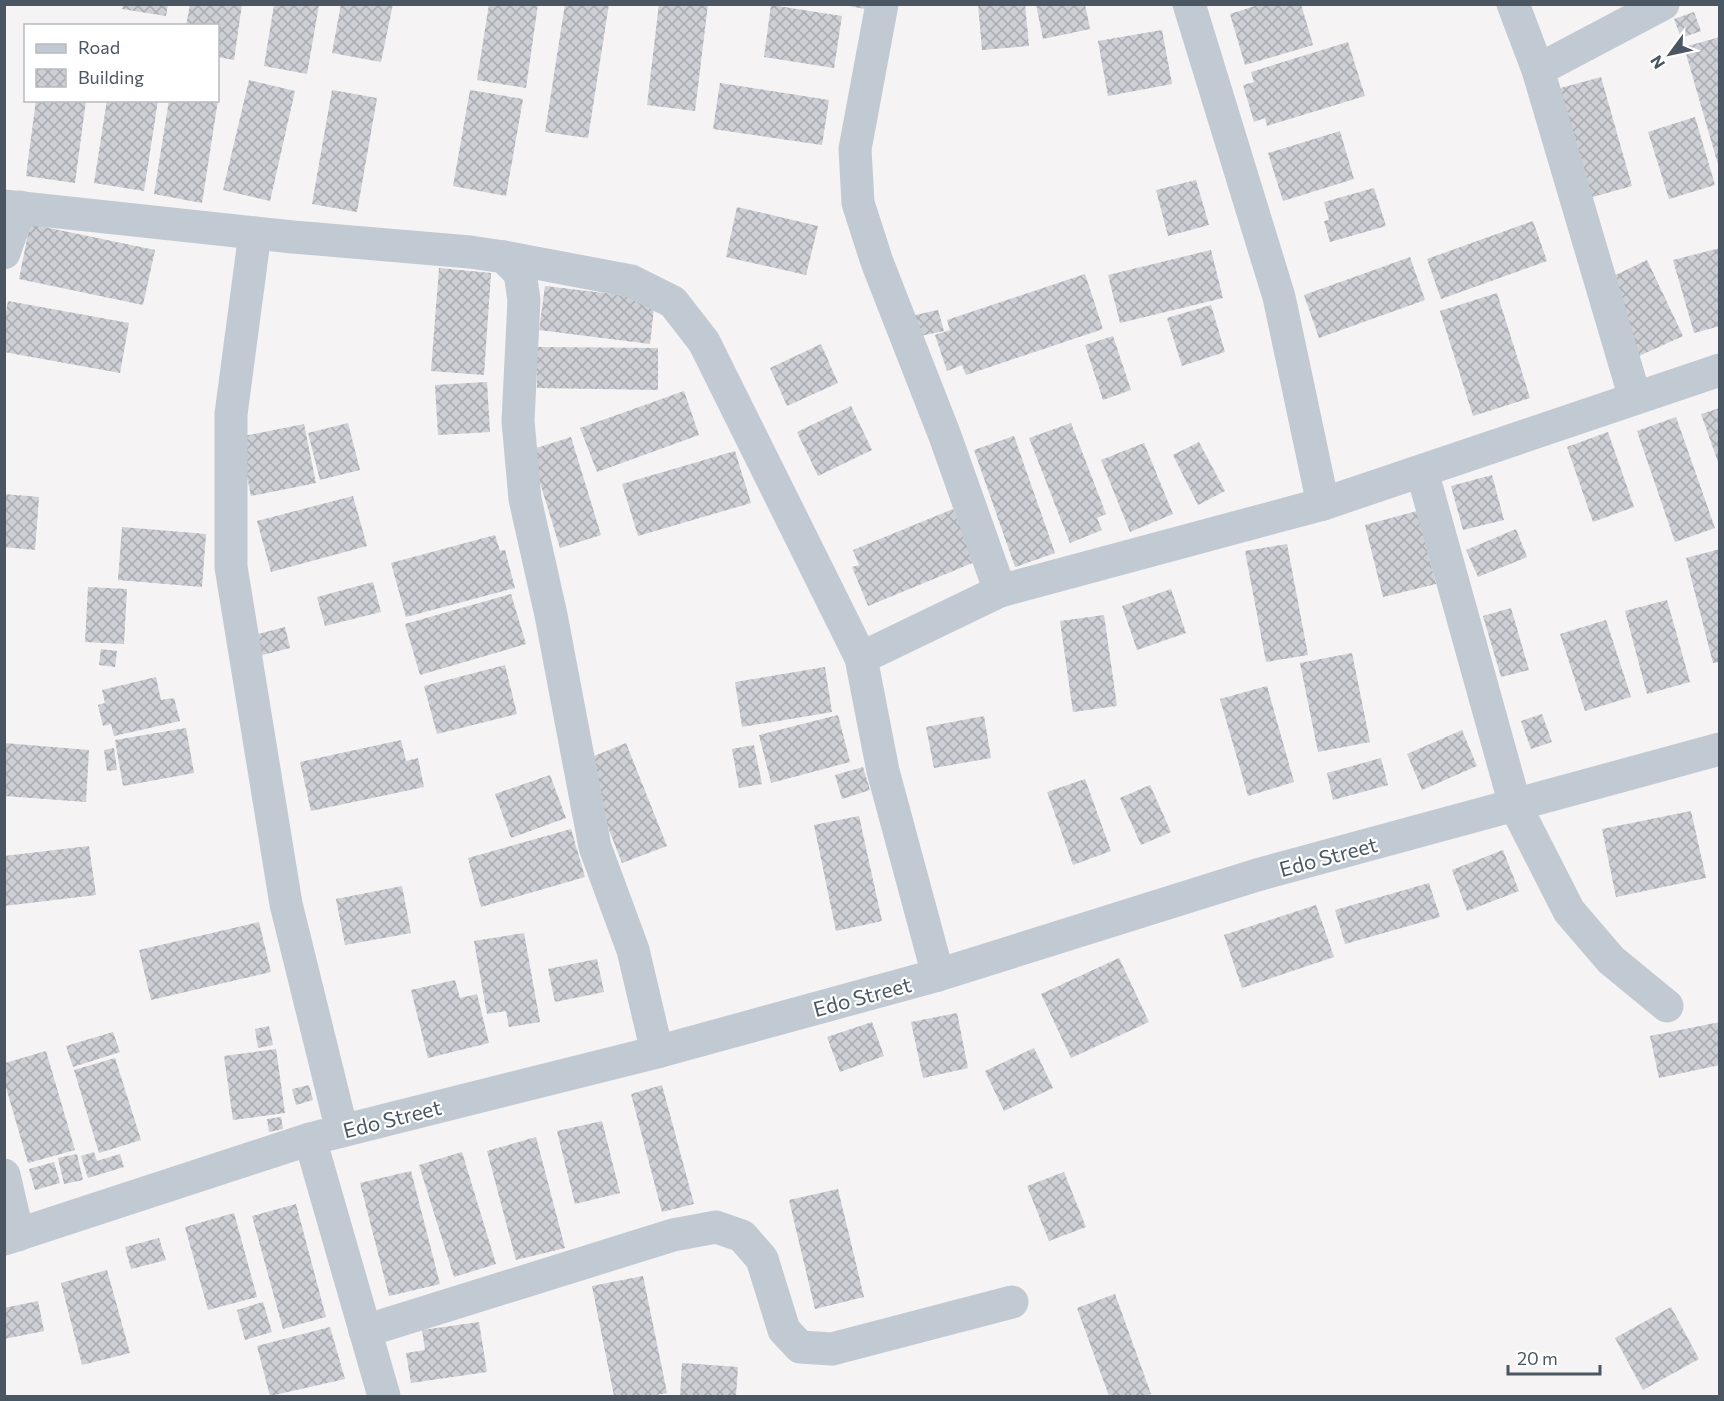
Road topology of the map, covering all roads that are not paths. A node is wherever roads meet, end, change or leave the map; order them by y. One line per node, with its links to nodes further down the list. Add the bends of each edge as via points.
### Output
1 (882, 4): 14 (street, via 855,149 858,203)
2 (1189, 4): 13 (street, via 1279,297)
3 (1513, 4): 5 (street)
4 (1664, 4): 5 (street)
5 (1538, 70): 11 (street)
6 (12, 206): 7 (street); 8 (street)
7 (255, 233): 9 (street); 21 (street, via 231,414 231,567 286,904)
8 (4, 253)
9 (504, 257): 15 (street, via 630,281 673,302 704,342); 20 (street, via 520,273 524,300 518,421 525,499 595,847 633,950)
10 (1719, 370): 11 (street)
11 (1635, 398): 12 (street)
12 (1422, 471): 13 (street); 17 (street)
13 (1323, 504): 14 (street)
14 (1000, 591): 15 (street)
15 (861, 658): 18 (street, via 883,771)
16 (1719, 749): 17 (street, Edo Street)
17 (1515, 805): 18 (street, Edo Street, via 1257,875); 19 (street, via 1569,912 1611,960)
18 (938, 975): 20 (street, Edo Street)
19 (1667, 1006)
20 (657, 1052): 21 (street, Edo Street)
21 (342, 1131): 22 (street, Edo Street)
22 (310, 1139): 24 (street, Edo Street); 26 (street)
23 (4, 1175): 24 (street)
24 (11, 1237)
25 (1012, 1302): 26 (street, via 832,1349 800,1347 784,1330 762,1259 742,1236 716,1227 673,1235)
26 (365, 1331): 27 (street)
27 (384, 1396)

